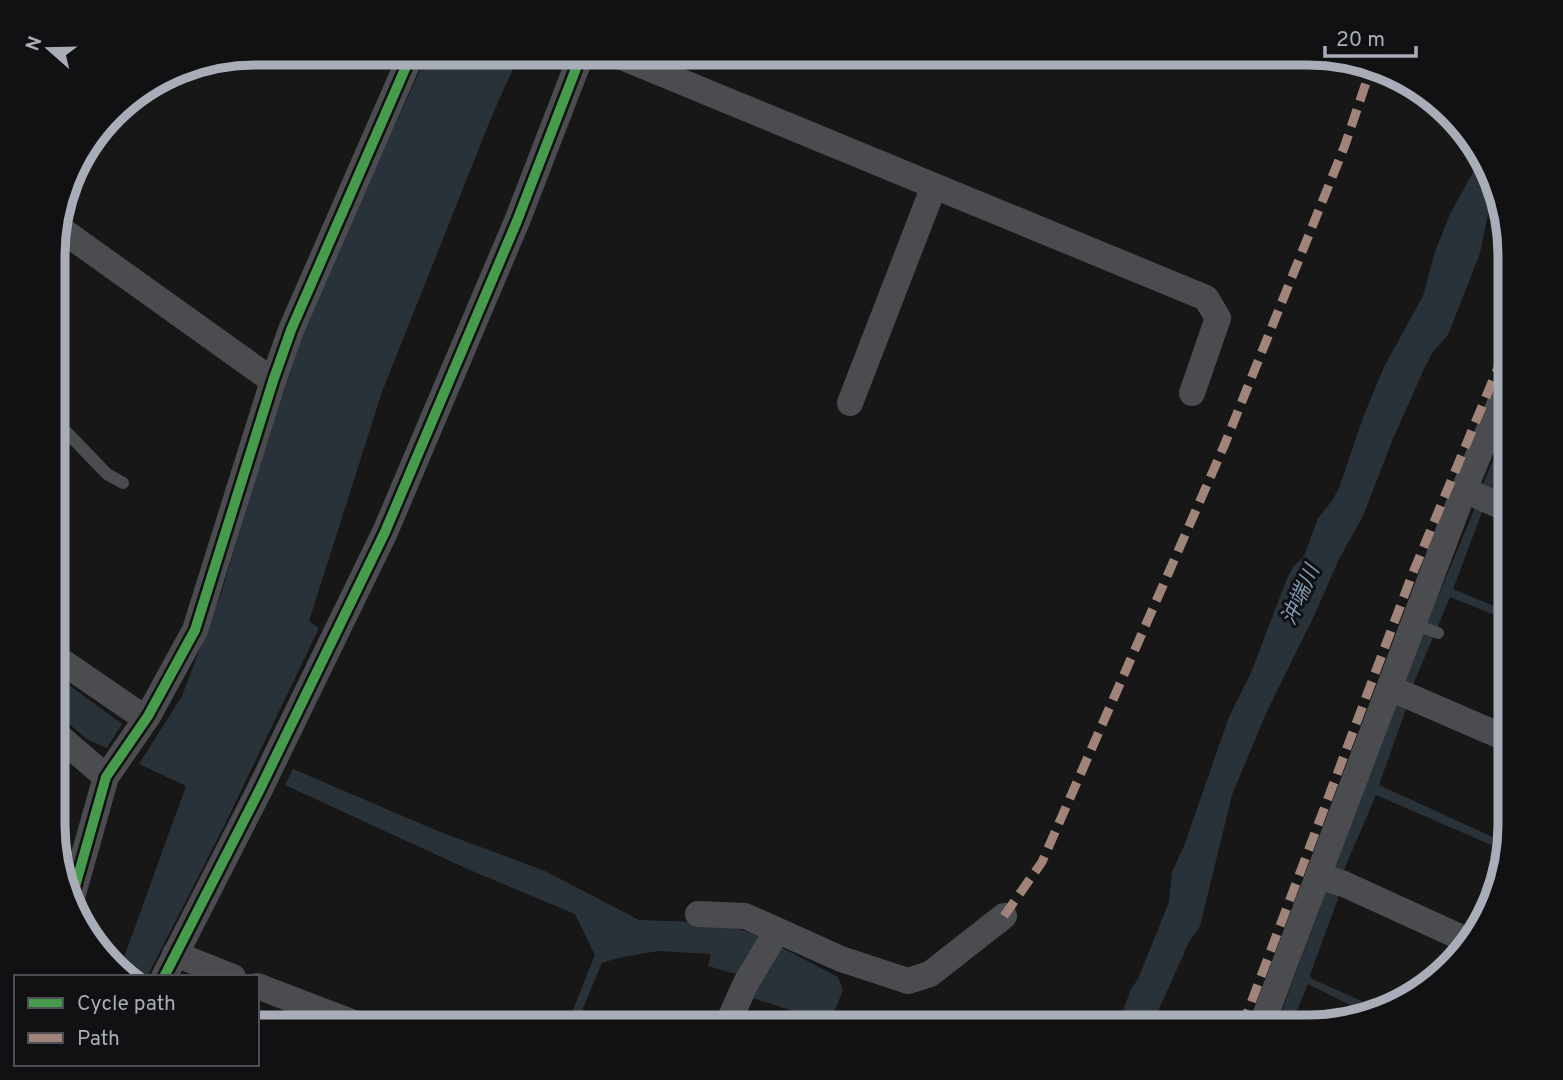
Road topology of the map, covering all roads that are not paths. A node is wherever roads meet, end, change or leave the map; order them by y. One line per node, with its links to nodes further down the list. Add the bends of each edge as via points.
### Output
1 (406, 65): 6 (street)
2 (577, 65): 25 (street, via 517,221 385,532)
3 (641, 65): 4 (street)
4 (934, 186): 7 (street, via 1206,298 1218,318); 8 (street)
5 (66, 233): 6 (street)
6 (273, 381): 15 (street, via 195,630)
7 (1192, 393)
8 (850, 403)
9 (65, 430): 11 (lane, via 107,474)
10 (1498, 439): 12 (street)
11 (123, 483)
12 (1486, 499): 14 (street)
13 (65, 664): 15 (street)
14 (1394, 690): 16 (street); 19 (street)
15 (146, 719): 18 (street)
16 (1498, 735)
17 (65, 742): 18 (street)
18 (106, 777): 20 (street)
19 (1331, 880): 24 (street); 30 (street)
20 (75, 886)
21 (698, 914): 23 (street, via 745,916)
22 (1004, 916): 23 (street, via 930,974 908,981)
23 (775, 934): 29 (street)
24 (1461, 938)
25 (169, 966): 26 (street)
26 (221, 975)
27 (259, 987): 28 (street)
28 (333, 1015)
29 (732, 1015)
30 (1267, 1015)

